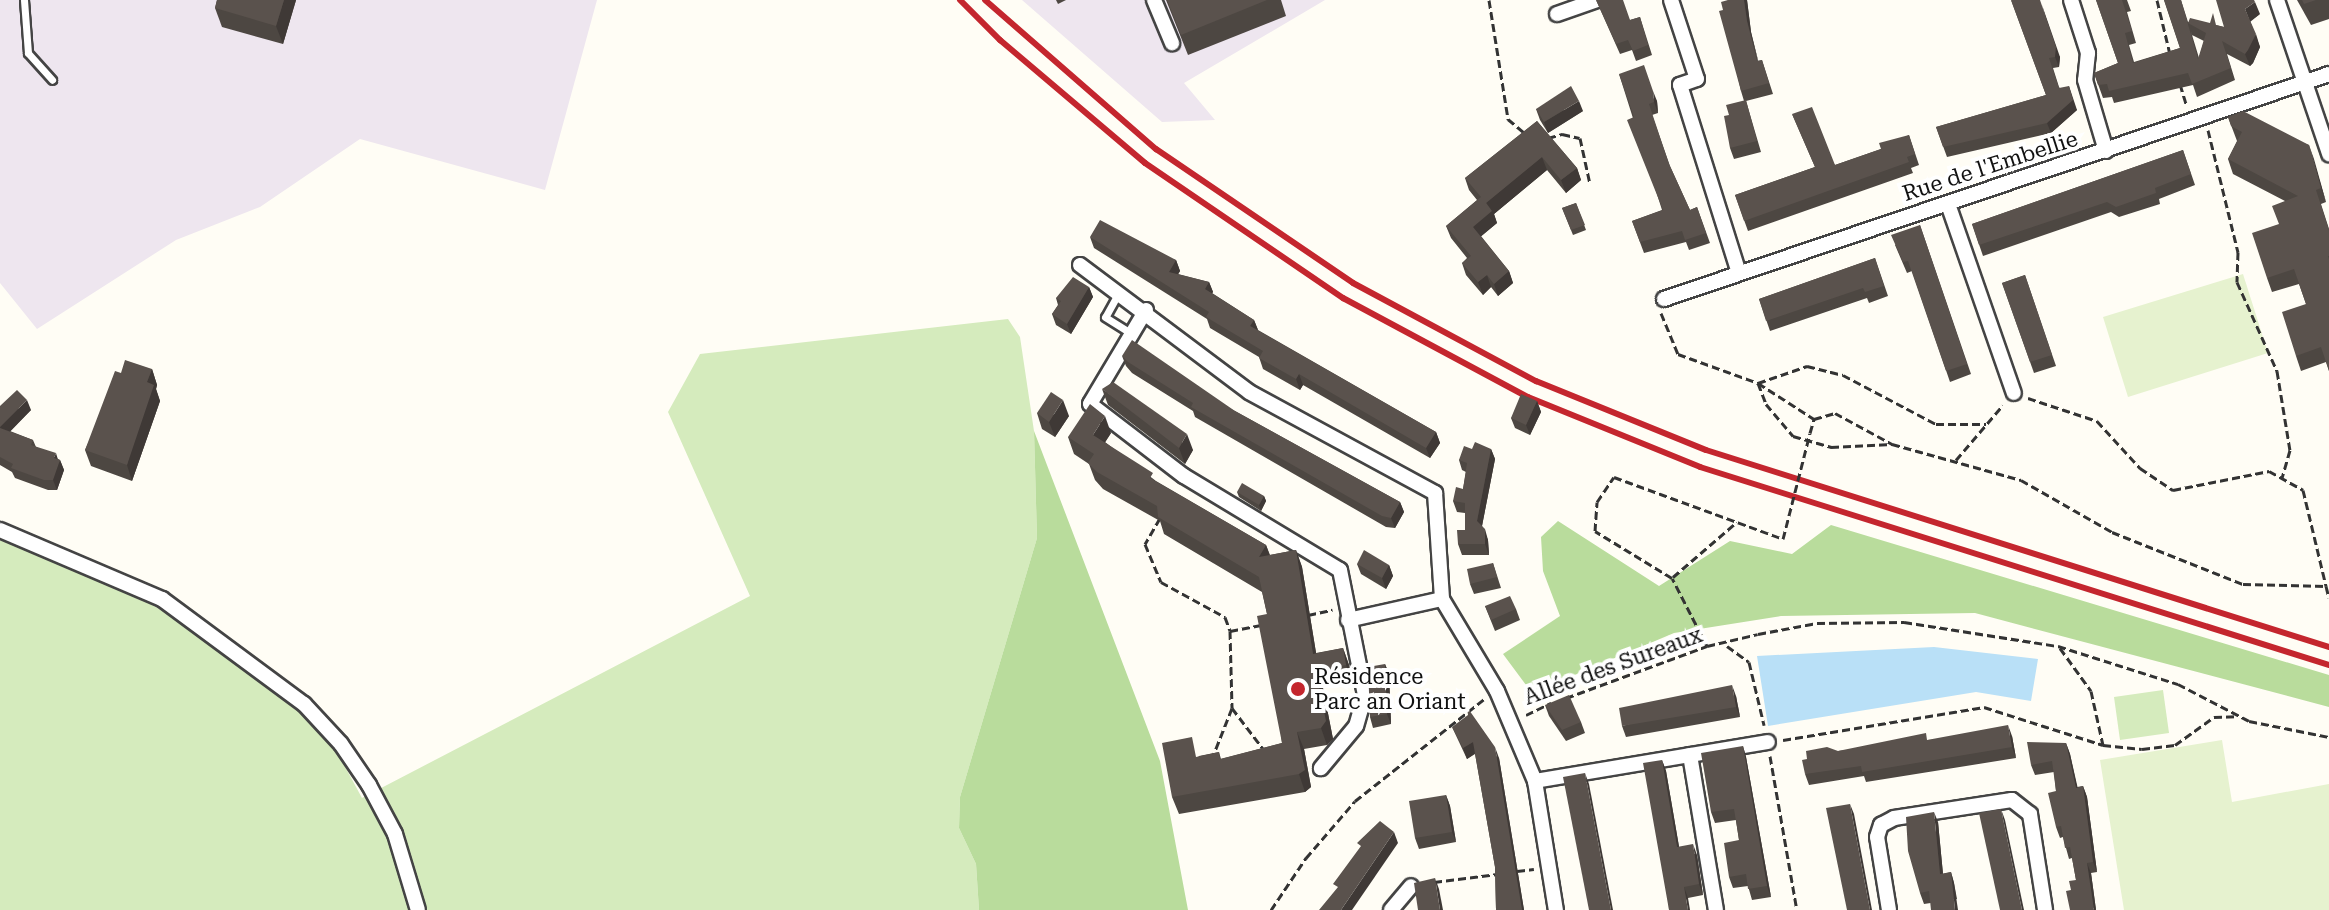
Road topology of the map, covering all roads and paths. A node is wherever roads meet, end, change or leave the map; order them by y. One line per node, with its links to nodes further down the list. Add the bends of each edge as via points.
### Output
1 (24, 0): 14 (lane, via 28,53)
2 (1154, 0): 10 (street)
3 (1489, 0): 17 (path, via 1508,119)
4 (1597, 0): 9 (street)
5 (1671, 0): 24 (street, via 1697,79 1680,85)
6 (2071, 0): 19 (street, via 2088,53 2085,80)
7 (2157, 0): 11 (path)
8 (2277, 0): 15 (street)
9 (1557, 14)
10 (1172, 43)
11 (2173, 62)
12 (2329, 74): 15 (street, Rue de l'Embellie)
13 (2178, 77): 16 (path)
14 (52, 80)
15 (2304, 82): 16 (street, Rue de l'Embellie); 20 (street)
16 (2197, 119): 19 (street, Rue de l'Embellie); 35 (path, via 2214,143 2217,182 2238,252 2237,282 2277,371 2290,450)
17 (1530, 138)
18 (1540, 138): 21 (path, via 1580,138)
19 (2106, 151): 22 (street, Rue de l'Embellie)
20 (2329, 154)
21 (1590, 184)
22 (1948, 204): 24 (street, Rue de l'Embellie); 30 (street)
23 (1080, 265): 25 (street)
24 (1739, 273): 26 (street, Rue de l'Embellie)
25 (1119, 292): 27 (street); 28 (lane, via 1105,317)
26 (1664, 299): 29 (path, via 1661,312 1678,354)
27 (1146, 310): 28 (street); 42 (street, via 1249,392 1435,493)
28 (1132, 334): 43 (street, via 1090,404 1184,476 1340,570)
29 (1758, 383): 31 (path); 32 (path, via 1807,366 1843,375 1936,424); 33 (path, via 1766,404 1793,436 1831,447)
30 (2014, 393): 32 (path); 35 (path, via 2097,421 2140,468 2173,490 2269,471)
31 (1814, 419): 33 (path, via 1835,413); 37 (path, bridge, via 1783,539)
32 (1988, 424): 34 (path)
33 (1892, 444): 34 (path)
34 (1955, 460): 40 (path, via 2021,480 2112,532 2243,584)
35 (2282, 478): 40 (path, via 2303,490)
36 (1160, 517): 46 (path, via 1145,544 1161,582 1225,617)
37 (1737, 522): 39 (path); 39 (path, via 1614,477 1597,502 1595,531)
38 (0, 530): 64 (street, via 162,599 304,704 369,785 395,834)
39 (1672, 578): 48 (path)
40 (2326, 586): 41 (path)
41 (2329, 598)
42 (1442, 599): 43 (street); 50 (street)
43 (1347, 614): 44 (path); 60 (street, via 1365,695 1356,726)
44 (1303, 616)
45 (1274, 622): 46 (path)
46 (1230, 631): 51 (path)
47 (1725, 645): 48 (path, Allée des Sureaux); 49 (path, Allée des Sureaux, via 1817,623 1904,622); 55 (path, via 1749,662)
48 (1707, 646): 53 (path, Allée des Sureaux)
49 (2058, 646): 52 (path, Allée des Sureaux, via 2178,684); 56 (path, via 2091,691)
50 (1497, 691): 53 (street); 65 (path, via 1355,801 1306,858)
51 (1232, 708): 57 (path); 59 (path)
52 (2239, 716): 54 (path, Allée des Sureaux); 56 (path, via 2214,717 2175,745)
53 (1512, 722): 61 (street)
54 (2329, 737)
55 (1768, 742): 56 (path, via 1984,707); 58 (street); 69 (path)
56 (2103, 745)
57 (1266, 753)
58 (1690, 755): 61 (street); 68 (street)
59 (1211, 761)
60 (1321, 768)
61 (1535, 781): 62 (street)
62 (1549, 867): 63 (path); 67 (street)
63 (1411, 886): 66 (street)
64 (418, 910)
65 (1271, 910)
66 (1391, 910)
67 (1556, 910)
68 (1716, 910)
69 (1797, 910)
70 (1889, 910): 71 (street, via 1877,837 1881,825 2012,800 2030,814)
71 (2045, 910)

